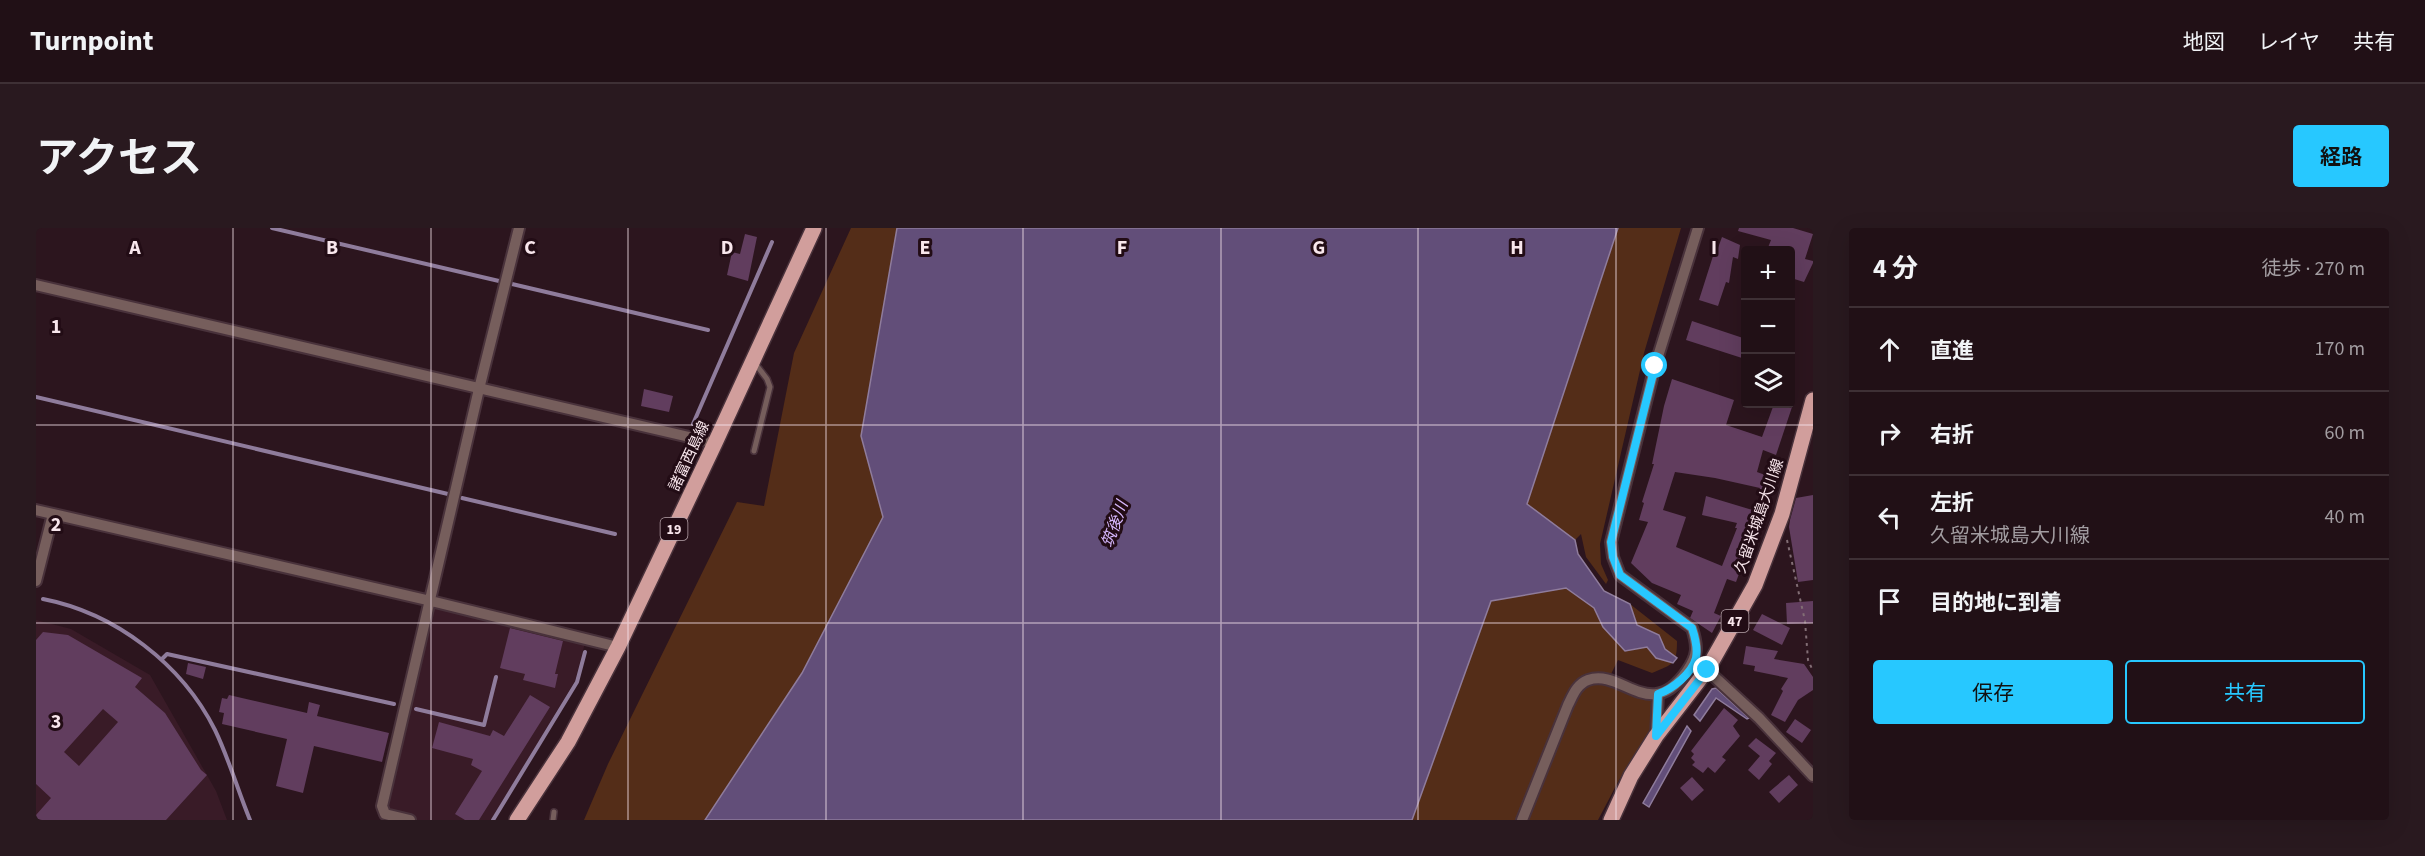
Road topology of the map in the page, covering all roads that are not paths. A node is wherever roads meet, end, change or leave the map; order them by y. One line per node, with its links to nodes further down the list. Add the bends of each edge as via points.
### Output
1 (519, 228): 6 (street)
2 (814, 228): 5 (main road, 諸富西島線 / 19)
3 (1698, 228): 16 (street, via 1655,366 1611,542 1620,575 1692,628 1696,640 1696,659 1679,683)
4 (36, 285): 6 (street)
5 (753, 361): 8 (main road, 諸富西島線 / 19); 9 (lane, via 770,387)
6 (479, 389): 8 (street); 13 (street)
7 (1813, 400): 15 (main road, 久留米城島大川線 / 47, via 1782,514 1755,585)
8 (715, 443): 14 (main road, 諸富西島線 / 19)
9 (754, 451)
10 (36, 510): 11 (street)
11 (53, 514): 12 (street); 13 (street)
12 (36, 581)
13 (430, 601): 14 (street); 20 (street, via 382,806 385,814)
14 (618, 646): 21 (main road, 諸富西島線 / 19, via 568,742)
15 (1707, 670): 17 (main road, 久留米城島大川線 / 47); 18 (street, via 1759,717)
16 (1658, 694): 17 (street); 23 (street, via 1637,692 1602,679 1589,680 1578,687)
17 (1656, 736): 24 (main road, 久留米城島大川線 / 47, via 1631,776)
18 (1813, 776)
19 (554, 812): 22 (lane)
20 (410, 820)
21 (517, 820)
22 (553, 820)
23 (1522, 820)
24 (1611, 820)

